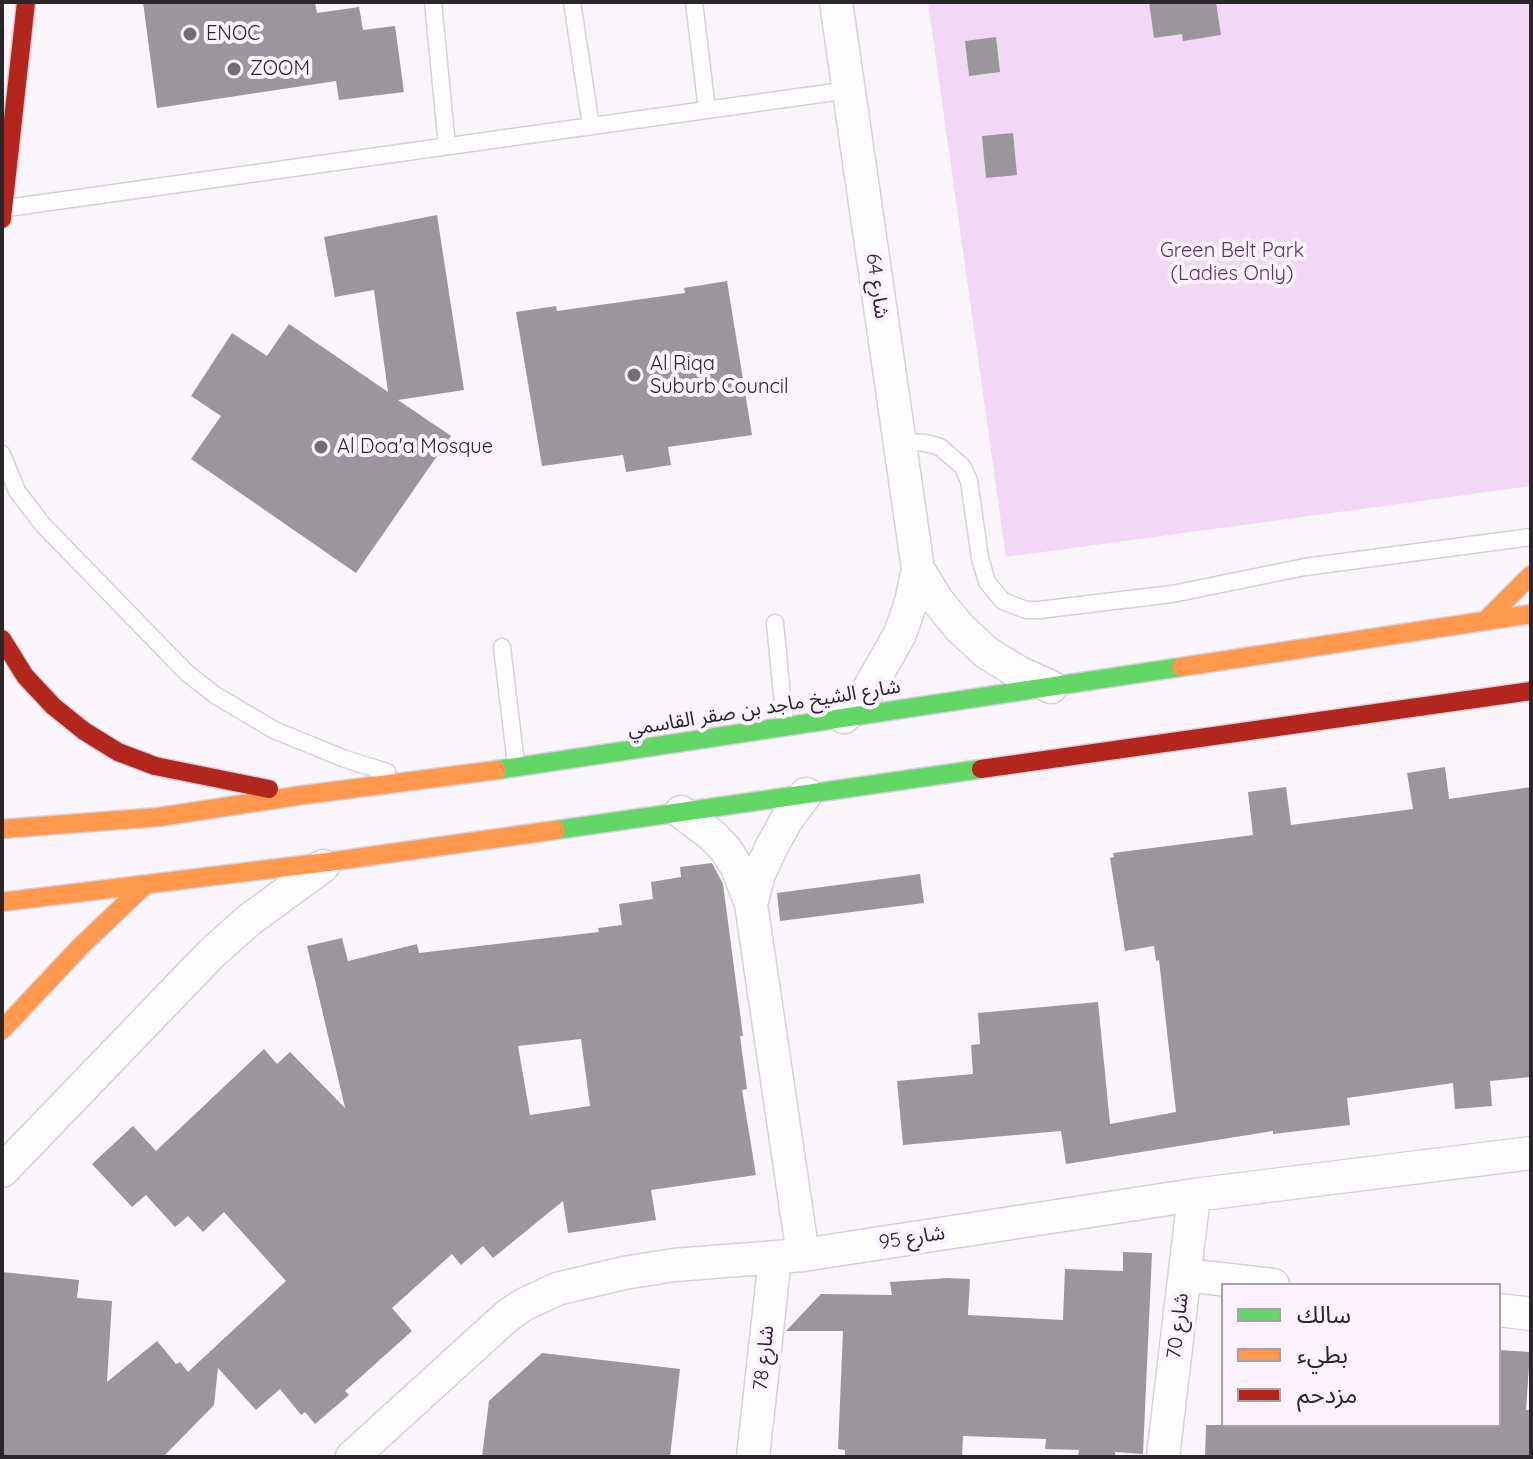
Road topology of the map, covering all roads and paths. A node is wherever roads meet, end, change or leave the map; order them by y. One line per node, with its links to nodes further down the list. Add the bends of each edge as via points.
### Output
1 (26, 2): 10 (main road)
2 (433, 2): 9 (lane)
3 (572, 2): 8 (lane)
4 (694, 2): 7 (lane)
5 (836, 2): 6 (street, شارع 64)
6 (849, 90): 7 (lane); 11 (street, شارع 64)
7 (707, 110): 8 (lane)
8 (591, 126): 9 (lane)
9 (447, 146): 10 (lane)
10 (3, 214)
11 (900, 445): 13 (lane, via 940,447 963,467 987,582 1003,601 1026,610 1172,594 1305,567); 14 (street, شارع 64)
12 (2, 454): 26 (lane, via 17,491 43,525 215,695 305,744)
13 (1531, 537)
14 (918, 569): 21 (street, شارع 64, via 960,628 987,653); 23 (street, شارع 64, via 900,634 867,692)
15 (1531, 575): 17 (main road)
16 (1531, 614): 17 (main road, شارع الشيخ ماجد بن صقر القاسمي)
17 (1486, 620): 21 (main road, شارع الشيخ ماجد بن صقر القاسمي)
18 (775, 623): 24 (lane)
19 (2, 639): 28 (main road, via 25,676 53,706 118,752 155,766)
20 (502, 647): 25 (lane)
21 (1051, 687): 23 (main road, شارع الشيخ ماجد بن صقر القاسمي)
22 (1531, 691): 27 (main road)
23 (844, 717): 24 (main road, شارع الشيخ ماجد بن صقر القاسمي)
24 (785, 727): 25 (main road, شارع الشيخ ماجد بن صقر القاسمي)
25 (517, 768): 26 (main road, شارع الشيخ ماجد بن صقر القاسمي)
26 (428, 781): 28 (main road, شارع الشيخ ماجد بن صقر القاسمي)
27 (806, 794): 29 (main road); 34 (street, via 772,846)
28 (303, 795): 30 (main road, شارع الشيخ ماجد بن صقر القاسمي, via 159,817)
29 (681, 812): 31 (main road); 34 (street, via 726,850)
30 (2, 829)
31 (328, 862): 32 (main road); 37 (street, via 212,953)
32 (144, 886): 33 (main road); 35 (main road)
33 (2, 902)
34 (751, 904): 39 (street, شارع 78)
35 (2, 1030)
36 (1531, 1153): 38 (street, شارع 95)
37 (2, 1171)
38 (1194, 1195): 39 (street, شارع 95); 40 (street, شارع 70)
39 (789, 1257): 44 (street, شارع 95, via 624,1273 539,1297 507,1316); 45 (street, شارع 78)
40 (1185, 1275): 41 (street); 46 (street, شارع 70)
41 (1255, 1283)
42 (1501, 1310): 43 (street)
43 (1531, 1314)
44 (352, 1457)
45 (753, 1457)
46 (1163, 1457)

